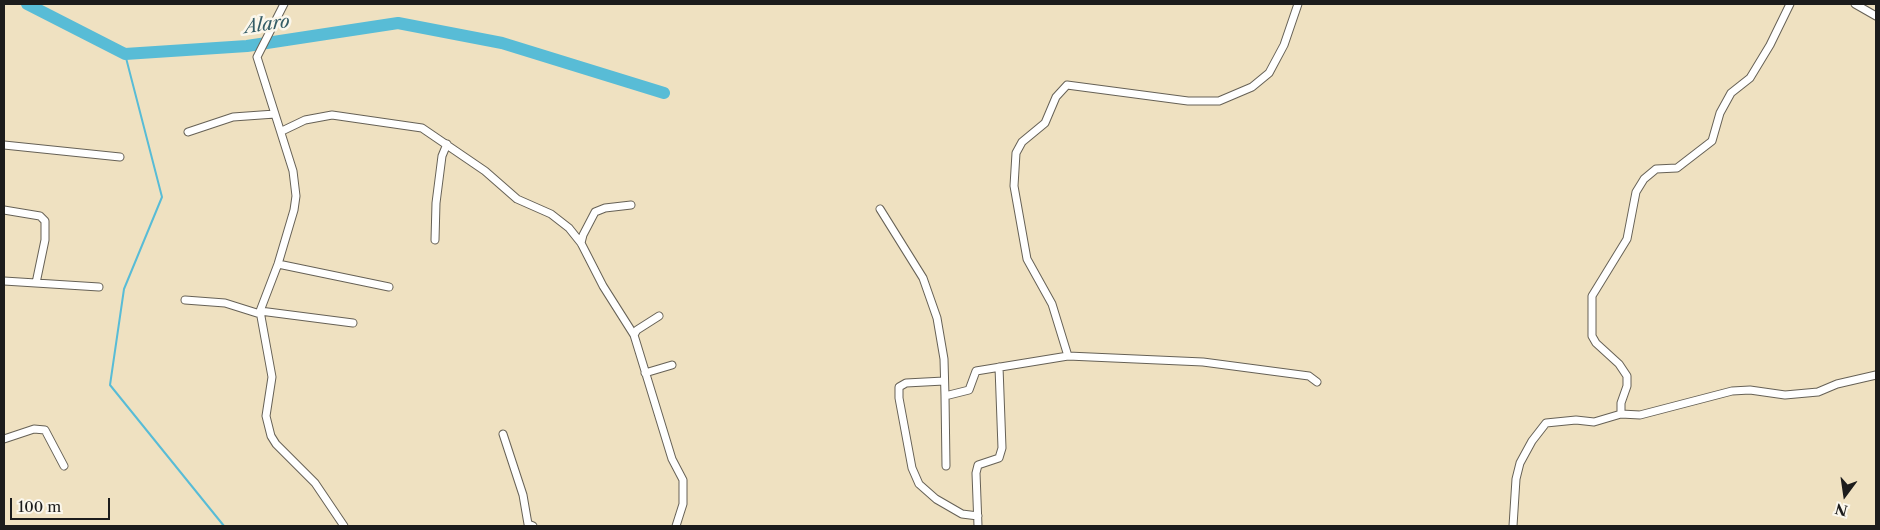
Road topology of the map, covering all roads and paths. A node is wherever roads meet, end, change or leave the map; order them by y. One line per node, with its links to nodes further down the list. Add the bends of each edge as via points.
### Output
1 (284, 4): 6 (street, via 257,57)
2 (1298, 4): 27 (street, via 1284,46 1269,73 1252,87 1219,101 1188,101 1068,85 1056,97 1045,123 1022,142 1016,153 1014,186 1027,259 1052,304)
3 (1790, 4): 35 (street, via 1750,78 1732,93 1720,113 1712,141 1677,168 1656,169 1644,179 1636,192 1628,239 1592,296 1592,336 1620,364 1627,376)
4 (1855, 4): 5 (street)
5 (1876, 16)
6 (275, 114): 7 (street); 8 (street, via 232,117)
7 (282, 131): 9 (street, via 305,120 332,115 422,128); 17 (street, via 293,170 296,196)
8 (188, 132)
9 (447, 144): 15 (street, via 442,156 436,203); 16 (street, via 517,199 550,214 569,228)
10 (4, 145): 11 (street)
11 (120, 157)
12 (631, 205): 16 (street, via 595,212)
13 (880, 209): 32 (street, via 922,278 937,318 944,359)
14 (4, 210): 19 (street, via 40,216 45,221)
15 (435, 240)
16 (581, 243): 26 (street)
17 (278, 264): 20 (street); 23 (street)
18 (4, 281): 19 (street)
19 (36, 283): 21 (street)
20 (389, 286)
21 (99, 287)
22 (185, 300): 23 (street)
23 (260, 312): 25 (street); 41 (street, via 272,377 266,416 271,436 323,493)
24 (659, 316): 26 (street)
25 (353, 323)
26 (634, 335): 30 (street)
27 (1068, 356): 29 (street); 33 (street, via 1203,362 1309,376)
28 (672, 365): 30 (street)
29 (999, 367): 34 (street, via 976,371 969,390); 40 (street, via 1002,448 999,458 978,465)
30 (645, 372): 43 (street, via 672,459 684,480 683,504)
31 (1876, 375): 35 (street, via 1818,392 1784,395 1732,391 1640,415)
32 (944, 382): 34 (street); 40 (street, via 906,383 899,387 912,468 919,484 936,499 962,514)
33 (1317, 382)
34 (945, 396): 39 (street)
35 (1621, 414): 45 (street, via 1594,422 1546,423 1520,463)
36 (503, 434): 42 (street, via 523,495 528,524)
37 (4, 439): 38 (street, via 34,429 45,430)
38 (64, 466)
39 (946, 466)
40 (978, 516): 44 (street)
41 (344, 526)
42 (533, 526)
43 (676, 526)
44 (978, 526)
45 (1514, 526)

